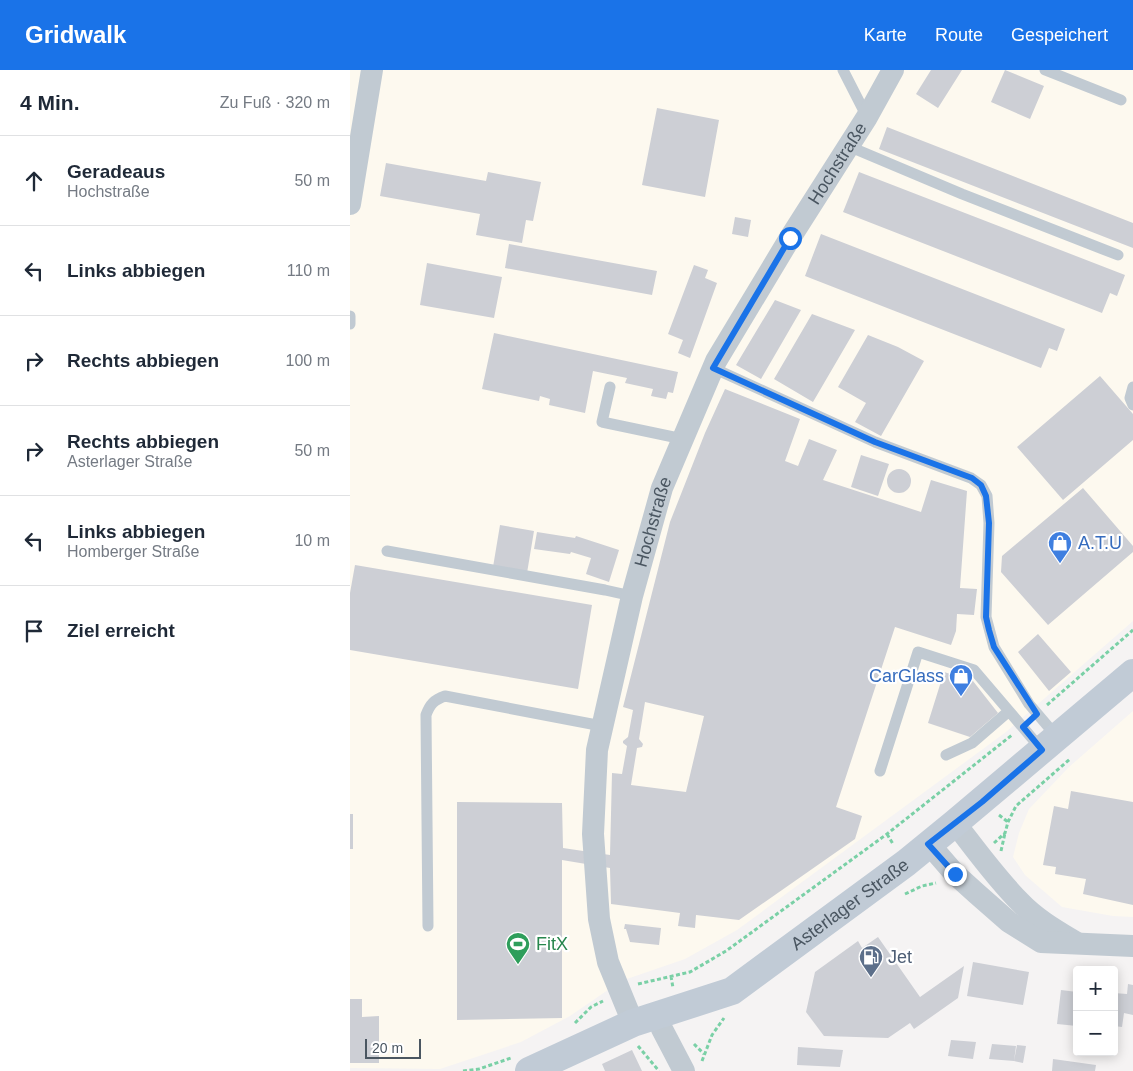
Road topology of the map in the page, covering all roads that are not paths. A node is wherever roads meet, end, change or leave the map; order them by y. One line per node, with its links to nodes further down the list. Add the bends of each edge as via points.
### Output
1 (372, 70): 8 (street)
2 (843, 70): 6 (lane)
3 (893, 70): 6 (street, Hochstraße)
4 (1045, 70): 5 (lane)
5 (1121, 100)
6 (867, 117): 7 (street, Hochstraße)
7 (848, 146): 9 (lane); 12 (street, Hochstraße)
8 (350, 204)
9 (1118, 255)
10 (350, 316): 11 (lane)
11 (350, 324)
12 (713, 368): 16 (street, Hochstraße); 22 (lane, via 875,442 972,478 981,485 986,496 989,523 986,617 989,630 994,647 1037,714)
13 (610, 387): 16 (lane, via 602,422)
14 (1133, 387): 15 (lane, via 1130,398)
15 (1133, 405)
16 (683, 439): 18 (street, Hochstraße, via 662,488)
17 (387, 551): 18 (lane)
18 (632, 596): 21 (street, Hochstraße)
19 (1133, 673): 22 (main road, Asterlager Straße)
20 (1009, 711): 22 (lane, via 1023,727); 23 (lane, via 972,742); 24 (lane, via 974,670 918,652)
21 (602, 726): 27 (lane, via 445,696 429,705 426,715); 30 (street, Hochstraße, via 597,750 593,834 599,919 608,962 620,992)
22 (1050, 744): 25 (main road, Asterlager Straße)
23 (946, 755)
24 (880, 771)
25 (956, 823): 26 (main road, Asterlager Straße); 28 (street, via 1020,903)
26 (928, 844): 28 (street, via 955,874 1009,922 1041,942); 30 (main road, Asterlager Straße, via 732,991)
27 (428, 926)
28 (1078, 944): 29 (street)
29 (1133, 946)
30 (641, 1026): 31 (main road, Asterlager Straße); 32 (street, Hochstraße, via 662,1029)
31 (529, 1071)
32 (684, 1071)

